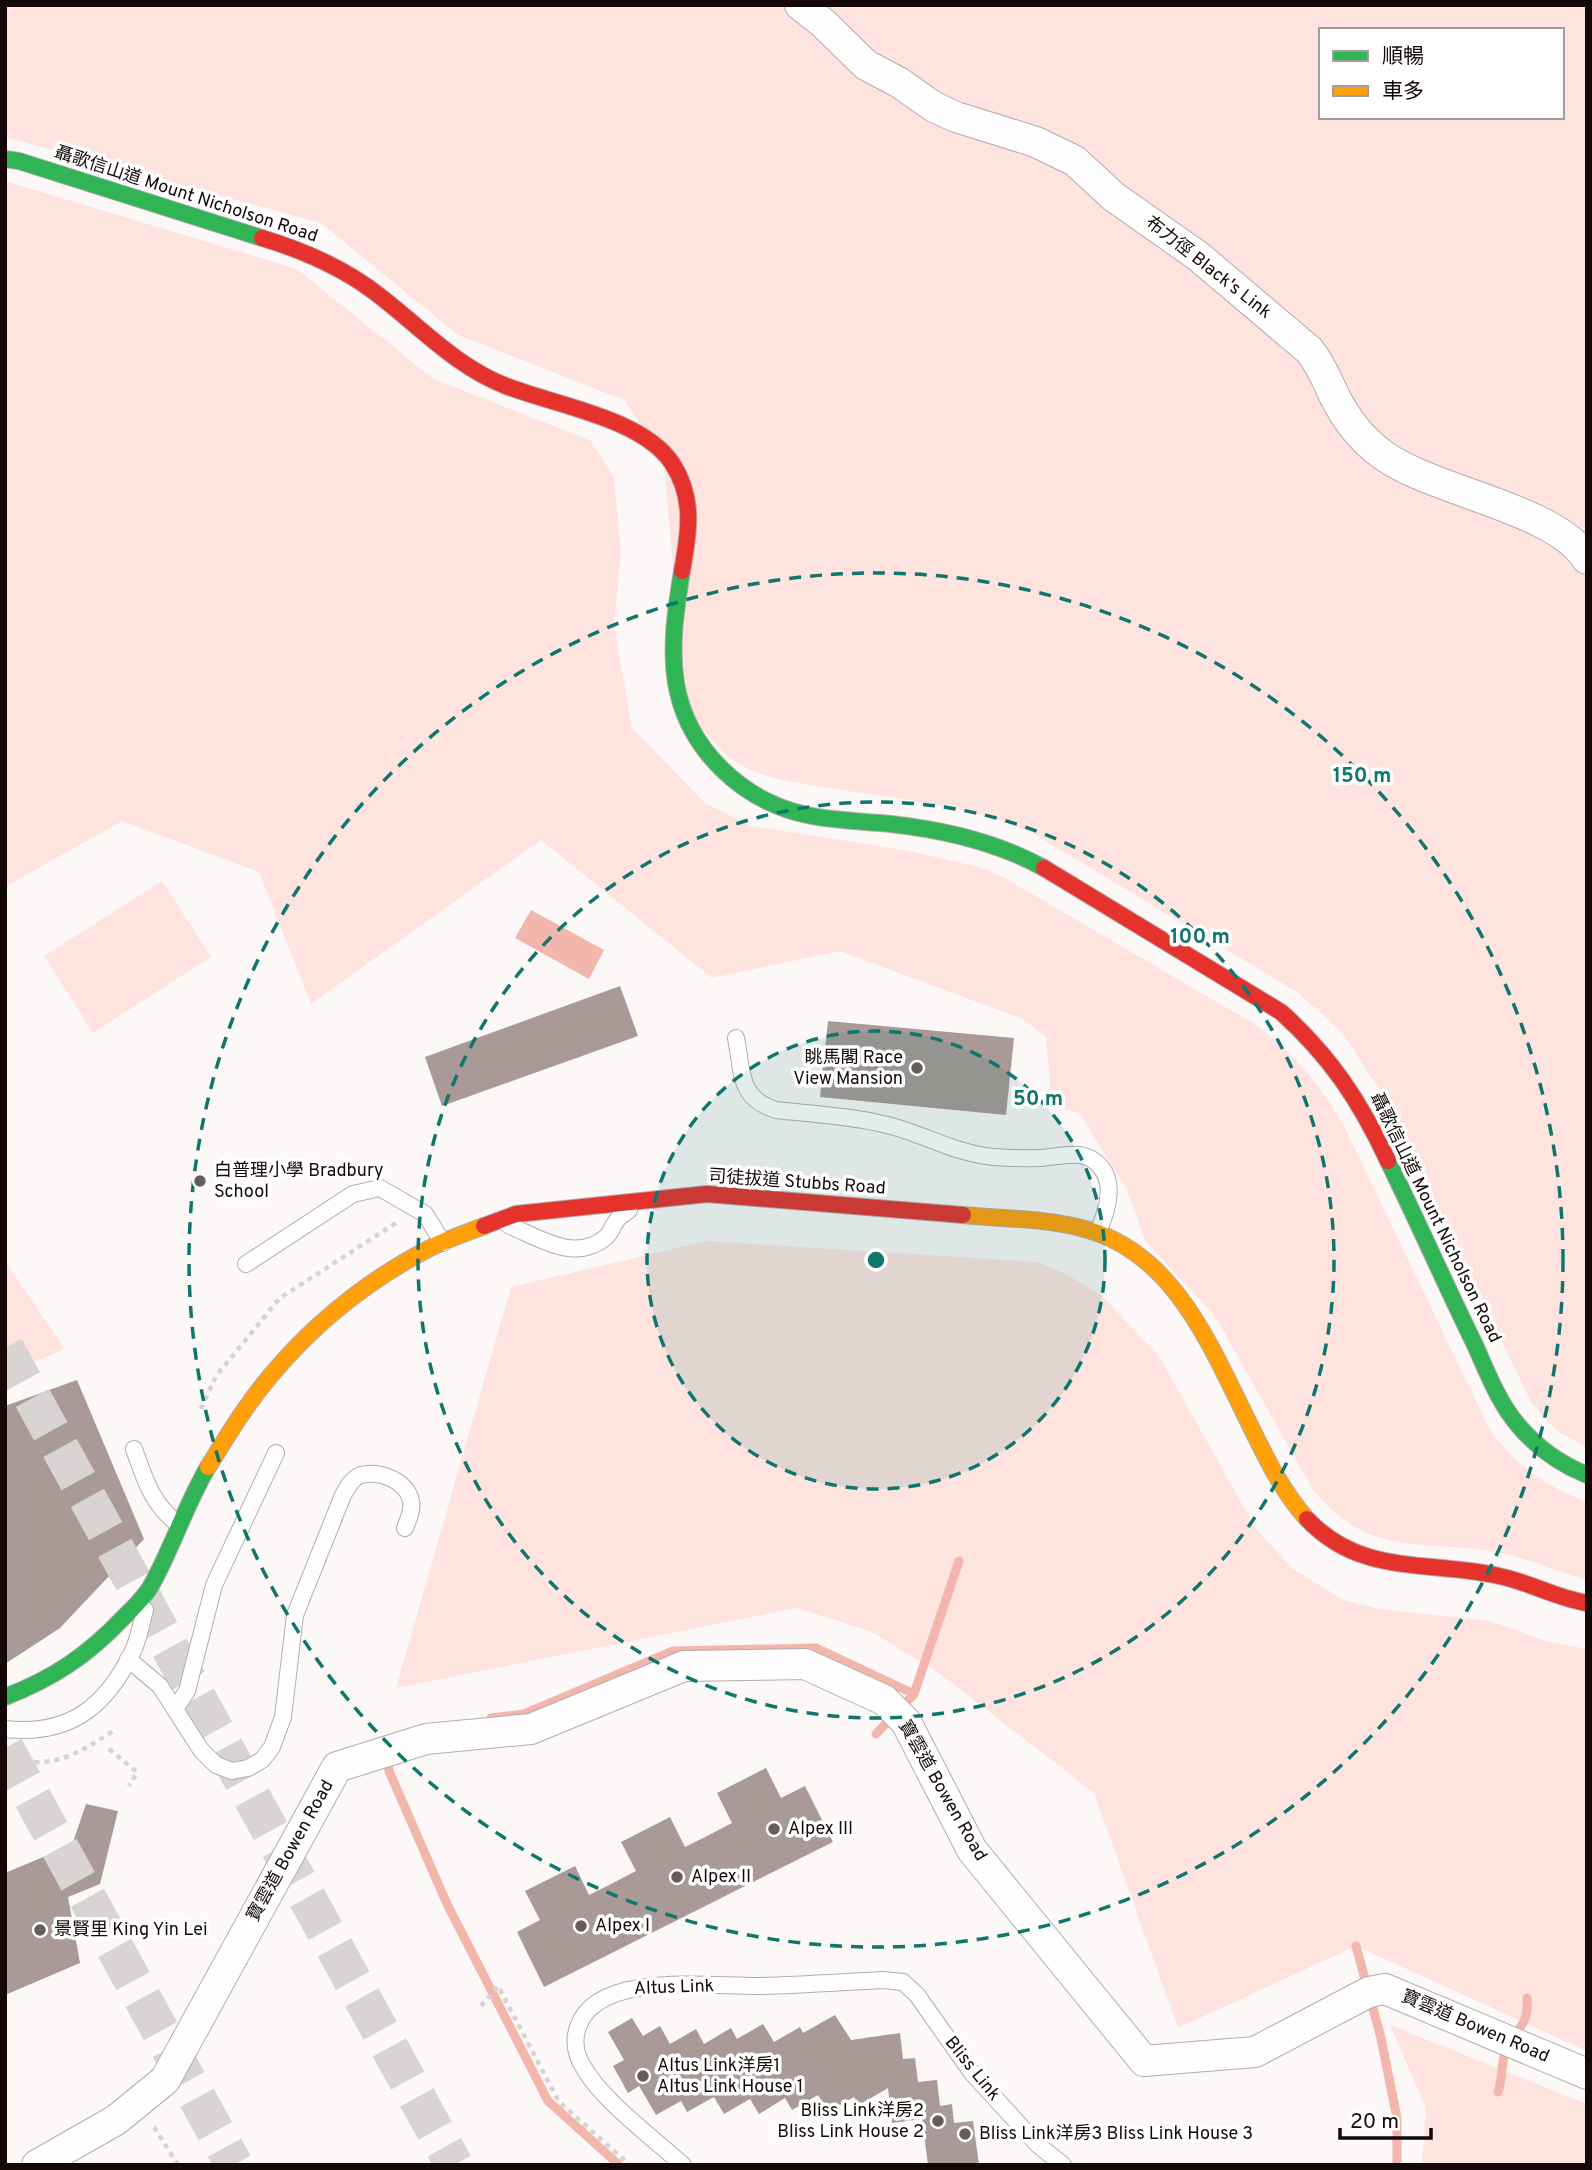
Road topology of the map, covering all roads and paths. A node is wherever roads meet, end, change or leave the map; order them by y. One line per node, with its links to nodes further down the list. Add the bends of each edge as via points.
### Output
1 (800, 5): 3 (street, 布力徑 Black's Link, via 866,65 956,117 1064,154 1114,197 1189,249 1309,350 1352,425 1380,453 1410,470 1540,523 1575,543)
2 (5, 159): 12 (street, 聶歌信山道 Mount Nicholson Road, via 297,249 344,270 376,292 480,375 629,428 663,450 680,473 690,513 673,626 673,668 685,714 709,755 746,790 787,811 947,833 1007,850 1281,1012 1325,1053 1364,1112 1521,1432 1559,1462)
3 (1587, 559)
4 (736, 1038): 7 (lane, via 752,1099 776,1110 887,1125 991,1157 1090,1158 1105,1173 1108,1184 1107,1211)
5 (642, 1199): 6 (street, 司徒拔道 Stubbs Road, via 516,1214); 6 (lane, via 616,1220 607,1238 590,1247 550,1245); 7 (street, 司徒拔道 Stubbs Road, via 707,1194 1056,1223)
6 (495, 1222): 8 (street, 司徒拔道 Stubbs Road)
7 (1098, 1232): 16 (street, 司徒拔道 Stubbs Road, via 1137,1251 1176,1291 1280,1482 1322,1534 1361,1557 1387,1564 1502,1576)
8 (443, 1242): 9 (lane, via 425,1214 380,1188 353,1194); 13 (street, 司徒拔道 Stubbs Road, via 379,1279 305,1338 240,1416)
9 (246, 1264)
10 (134, 1449): 13 (lane, via 148,1488 163,1513)
11 (276, 1453): 19 (lane, via 214,1585 187,1691)
12 (1587, 1475)
13 (179, 1525): 15 (street, 司徒拔道 Stubbs Road)
14 (405, 1528): 19 (lane, via 411,1500 404,1487 382,1475 352,1480 295,1615 282,1717 272,1747 262,1760 232,1770 216,1765)
15 (151, 1587): 17 (lane); 18 (street, 司徒拔道 Stubbs Road, via 101,1641 72,1664)
16 (1587, 1603)
17 (128, 1659): 19 (lane, via 160,1686); 20 (lane, via 112,1687 71,1721 28,1732)
18 (5, 1697)
19 (175, 1709)
20 (5, 1729)
21 (113, 1731): 23 (path, via 64,1759 25,1763)
22 (109, 1749): 24 (path, via 137,1772)
23 (5, 1757)
24 (129, 1786)
25 (883, 1980): 32 (lane, Altus Link, via 643,1986 587,2011 576,2043 583,2067 601,2092); 33 (lane, Bliss Link, via 903,1982 917,1995 972,2073 1038,2145)
26 (481, 2006): 31 (path, via 498,1986 559,2102)
27 (1574, 2069): 28 (street, 寶雲道 Bowen Road, via 1385,1989 1369,1992 1255,2052 1144,2061 972,1850 906,1722 884,1700 805,1664 684,1666 531,1729 426,1739 337,1768 165,2080)
28 (139, 2103): 29 (street, 寶雲道 Bowen Road); 30 (path)
29 (37, 2165)
30 (178, 2165)
31 (630, 2165)
32 (683, 2165)
33 (1063, 2165)

